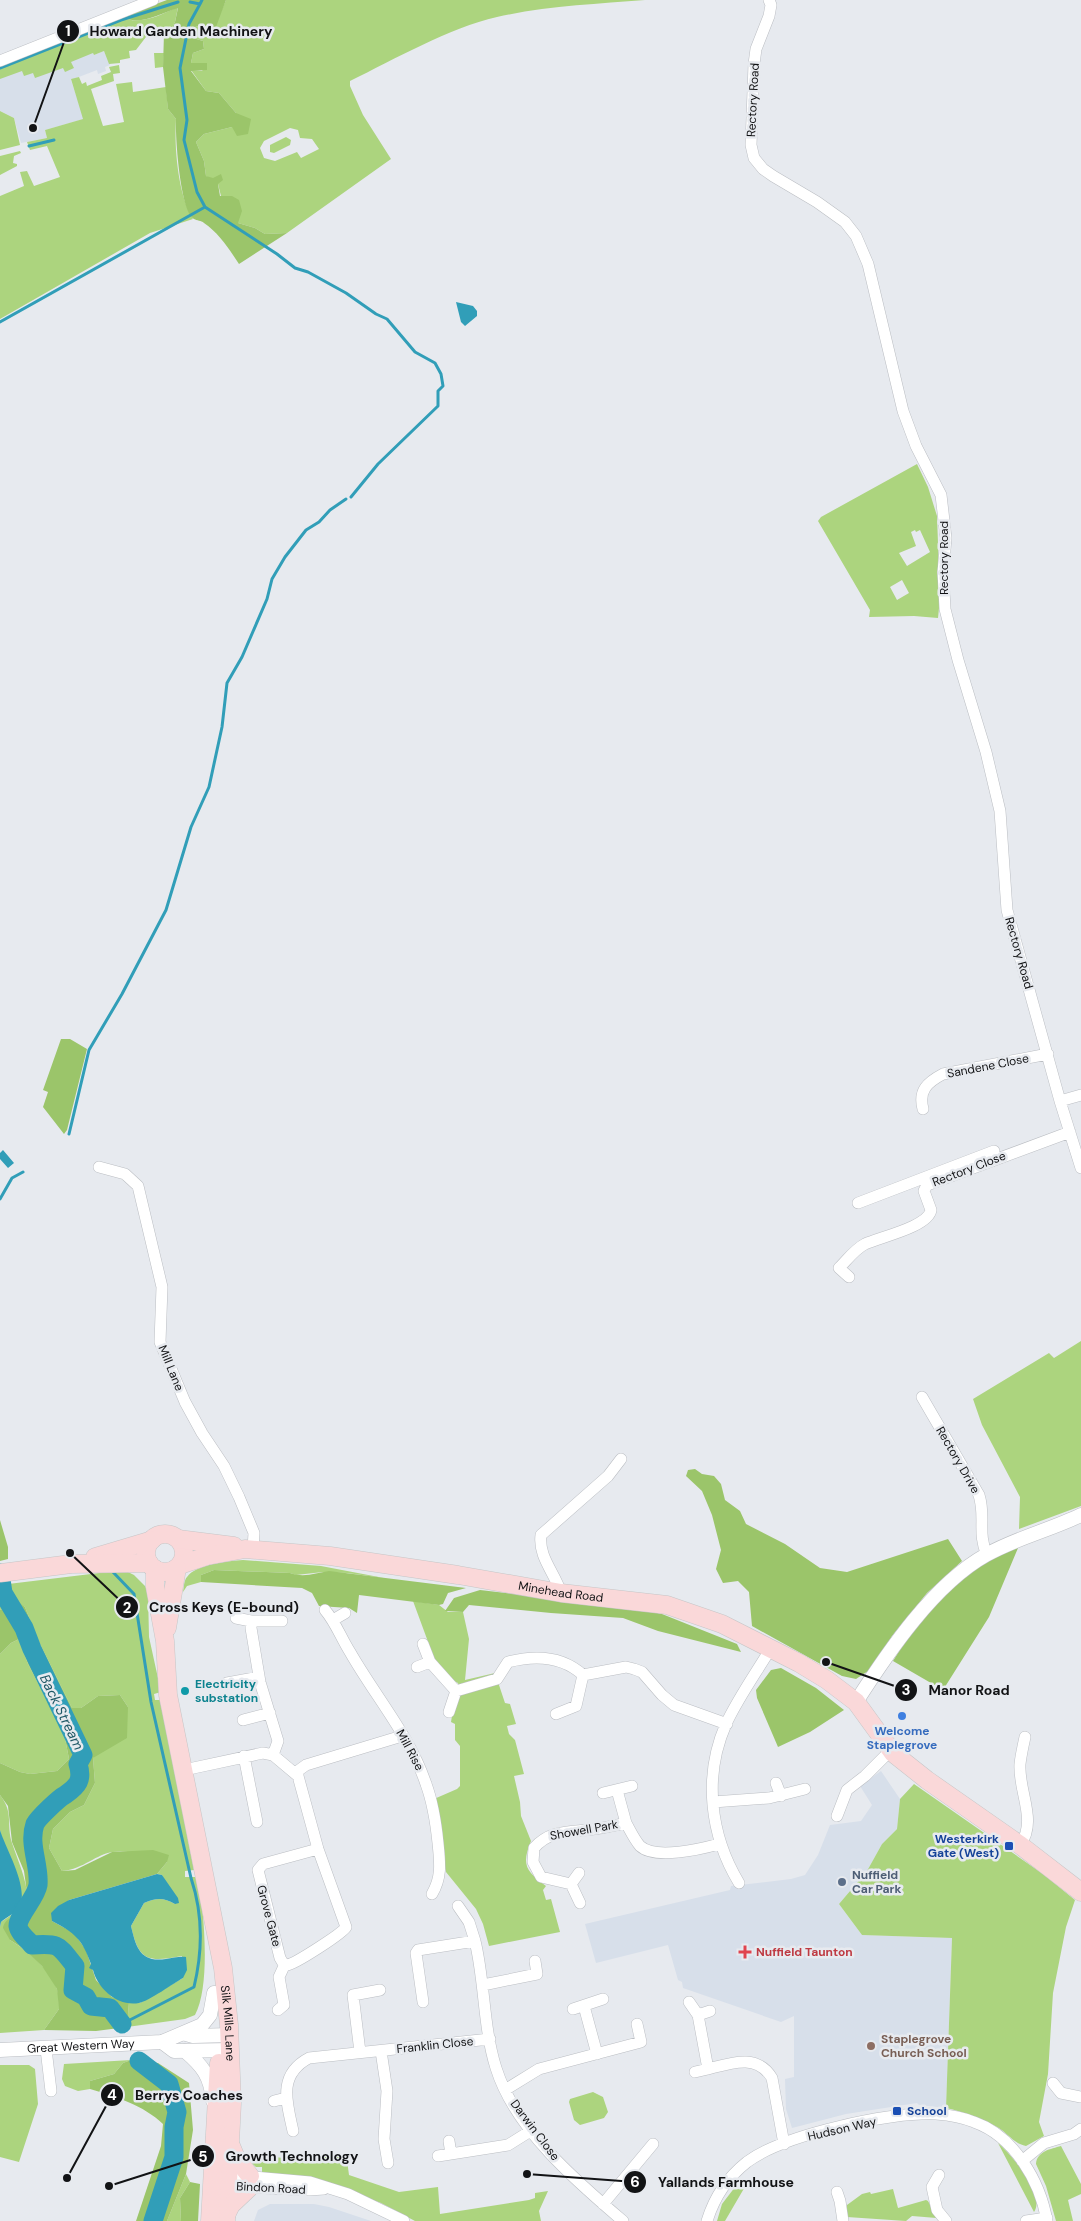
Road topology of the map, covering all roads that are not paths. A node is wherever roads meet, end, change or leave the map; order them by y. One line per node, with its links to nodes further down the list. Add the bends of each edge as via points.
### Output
1 (153, 0): 3 (street)
2 (769, 0): 4 (street, Rectory Road, via 769,16 756,49 754,64 751,145 754,158 762,169 845,222 856,236 868,264 903,411 916,446 941,495 946,538 944,590 948,622 996,791 1007,910)
3 (0, 61)
4 (1048, 1054): 6 (street, Rectory Road); 7 (street, Sandene Close, via 943,1074 930,1081 922,1091)
5 (1081, 1095): 6 (street)
6 (1060, 1101): 8 (street, Rectory Road)
7 (923, 1109)
8 (1069, 1129): 10 (street, Rectory Road); 11 (street, via 969,1160); 12 (street, Rectory Close, via 927,1185 924,1191 931,1210 928,1217 863,1245 839,1268)
9 (99, 1167): 18 (street, Mill Lane, via 126,1174 138,1186 162,1287 160,1342 185,1402 232,1481 252,1526 254,1541)
10 (1081, 1168)
11 (858, 1203)
12 (849, 1277)
13 (922, 1397): 19 (street, Rectory Drive, via 979,1495 982,1543)
14 (620, 1459): 24 (street, via 608,1476 541,1535 545,1560)
15 (1081, 1515): 19 (street)
16 (178, 1539): 17 (main road, via 164,1534); 18 (main road, Minehead Road); 22 (main road, via 184,1551)
17 (152, 1540): 20 (main road); 21 (main road, via 146,1551)
18 (249, 1549): 22 (main road, Minehead Road, via 208,1556); 24 (main road, Minehead Road, via 330,1556)
19 (986, 1555): 40 (street, via 940,1590 924,1608)
20 (77, 1564): 21 (main road); 23 (main road)
21 (152, 1566): 22 (main road, via 166,1572); 31 (main road, Silk Mills Lane)
22 (178, 1566): 31 (main road, Silk Mills Lane)
23 (4, 1572)
24 (561, 1593): 33 (main road, Minehead Road, via 667,1605 722,1624)
25 (325, 1610): 28 (street, Mill Rise)
26 (346, 1613): 28 (street)
27 (236, 1618): 29 (street)
28 (333, 1620): 46 (street, Mill Rise, via 349,1652)
29 (251, 1621): 30 (street); 37 (street)
30 (282, 1621)
31 (165, 1641): 51 (main road, Silk Mills Lane, via 168,1696)
32 (423, 1644): 34 (street)
33 (771, 1648): 40 (main road, Minehead Road, via 827,1680); 45 (street)
34 (430, 1662): 35 (street); 39 (street)
35 (417, 1667)
36 (583, 1675): 39 (street, via 573,1666 558,1660 521,1658 508,1662 497,1679); 43 (street, via 581,1709); 45 (street, via 634,1668 674,1705)
37 (259, 1677): 38 (street); 42 (street)
38 (227, 1683)
39 (456, 1691): 41 (street)
40 (856, 1702): 48 (main road, Minehead Road)
41 (449, 1712)
42 (270, 1713): 44 (street); 49 (street, via 278,1741)
43 (556, 1714)
44 (243, 1720)
45 (726, 1724): 59 (street, via 713,1765)
46 (402, 1736): 52 (street, via 306,1765); 70 (street, Mill Rise, via 427,1784 435,1816 439,1883)
47 (1025, 1737): 64 (street, via 1020,1765 1028,1824 1026,1837)
48 (891, 1750): 60 (street, via 847,1790); 64 (main road, Minehead Road, via 927,1780)
49 (273, 1755): 50 (street); 52 (street)
50 (244, 1756): 51 (street); 61 (street)
51 (184, 1770): 73 (main road, Silk Mills Lane)
52 (296, 1773): 65 (street)
53 (776, 1783): 58 (street)
54 (632, 1786): 56 (street)
55 (805, 1789): 58 (street)
56 (617, 1790): 57 (street); 62 (street, Showell Park)
57 (603, 1794)
58 (781, 1796): 59 (street)
59 (713, 1802): 63 (street)
60 (837, 1816)
61 (257, 1822)
62 (626, 1823): 63 (street, Showell Park, via 641,1846 650,1851 669,1852); 68 (street, Showell Park, via 563,1832 540,1841 532,1852 541,1877)
63 (720, 1844): 67 (street)
64 (1020, 1845): 69 (main road, Minehead Road)
65 (318, 1849): 76 (street, via 346,1927 298,1962); 76 (street, Grove Gate, via 264,1864 258,1870 280,1958)
66 (579, 1873): 68 (street)
67 (739, 1883)
68 (571, 1884): 71 (street)
69 (1081, 1892)
70 (432, 1894)
71 (580, 1902)
72 (458, 1906): 74 (street, Darwin Close, via 469,1922)
73 (213, 1918): 79 (main road, Silk Mills Lane); 90 (main road, Silk Mills Lane, via 223,1968)
74 (475, 1941): 77 (street, Darwin Close); 80 (street, via 418,1950)
75 (535, 1961): 77 (street, via 539,1979)
76 (285, 1964): 83 (street, via 279,1977 284,2005)
77 (483, 1985): 88 (street, Darwin Close)
78 (380, 1990): 95 (street, via 347,1995)
79 (214, 1993): 87 (street, Great Western Way, via 210,2015 202,2026); 90 (main road, Silk Mills Lane)
80 (418, 1996)
81 (603, 1999): 96 (street, via 579,2007)
82 (689, 2002): 85 (street)
83 (278, 2010)
84 (710, 2011): 85 (street)
85 (698, 2015): 97 (street)
86 (637, 2024): 96 (street, via 641,2042)
87 (185, 2034): 89 (street, Great Western Way); 90 (street, Great Western Way)
88 (490, 2039): 94 (street, Franklin Close); 100 (street, Darwin Close)
89 (162, 2042): 91 (street, Great Western Way); 93 (street, Great Western Way, via 174,2051)
90 (224, 2043): 93 (street, Great Western Way); 108 (main road, Silk Mills Lane); 112 (main road, Silk Mills Lane)
91 (46, 2049): 92 (street, Great Western Way); 101 (street)
92 (0, 2050)
93 (185, 2051): 108 (street, via 206,2072 212,2094)
94 (381, 2051): 95 (street, Franklin Close); 116 (street, Franklin Close, via 387,2091 378,2140)
95 (360, 2052): 103 (street, Franklin Close, via 302,2061 289,2079)
96 (597, 2054): 100 (street, via 539,2069)
97 (708, 2069): 98 (street); 111 (street, via 745,2061 768,2071)
98 (696, 2072)
99 (1053, 2083): 102 (street, via 1062,2092)
100 (505, 2090): 106 (street, Darwin Close)
101 (51, 2091)
102 (1081, 2097)
103 (286, 2098): 104 (street); 107 (street, Franklin Close)
104 (274, 2101)
105 (1081, 2129): 115 (street, via 1044,2142)
106 (532, 2130): 113 (street, via 508,2145); 121 (street, Darwin Close, via 557,2160)
107 (293, 2131)
108 (216, 2136): 118 (main road, Silk Mills Lane)
109 (449, 2141): 113 (street)
110 (653, 2144): 121 (street)
111 (784, 2144): 115 (street, Hudson Way, via 864,2123 941,2115 984,2127 1004,2141); 127 (street, Hudson Way, via 748,2162 736,2172 720,2192)
112 (231, 2146): 118 (main road, Silk Mills Lane); 119 (main road)
113 (451, 2154): 114 (street)
114 (438, 2156)
115 (1022, 2161): 123 (street, Hudson Way, via 1038,2190)
116 (388, 2163)
117 (939, 2175): 129 (street, via 932,2187 937,2210)
118 (221, 2180): 119 (street, Bindon Road); 122 (main road, Silk Mills Lane); 124 (main road, Silk Mills Lane)
119 (250, 2182): 122 (main road, via 230,2205); 125 (street, Bindon Road, via 309,2190 328,2188)
120 (842, 2197): 128 (street)
121 (603, 2204): 126 (street, Darwin Close)
122 (227, 2217)
123 (1047, 2219): 130 (street)
124 (210, 2221)
125 (404, 2221)
126 (623, 2221)
127 (707, 2221)
128 (843, 2221)
129 (946, 2221)
130 (1026, 2221)

